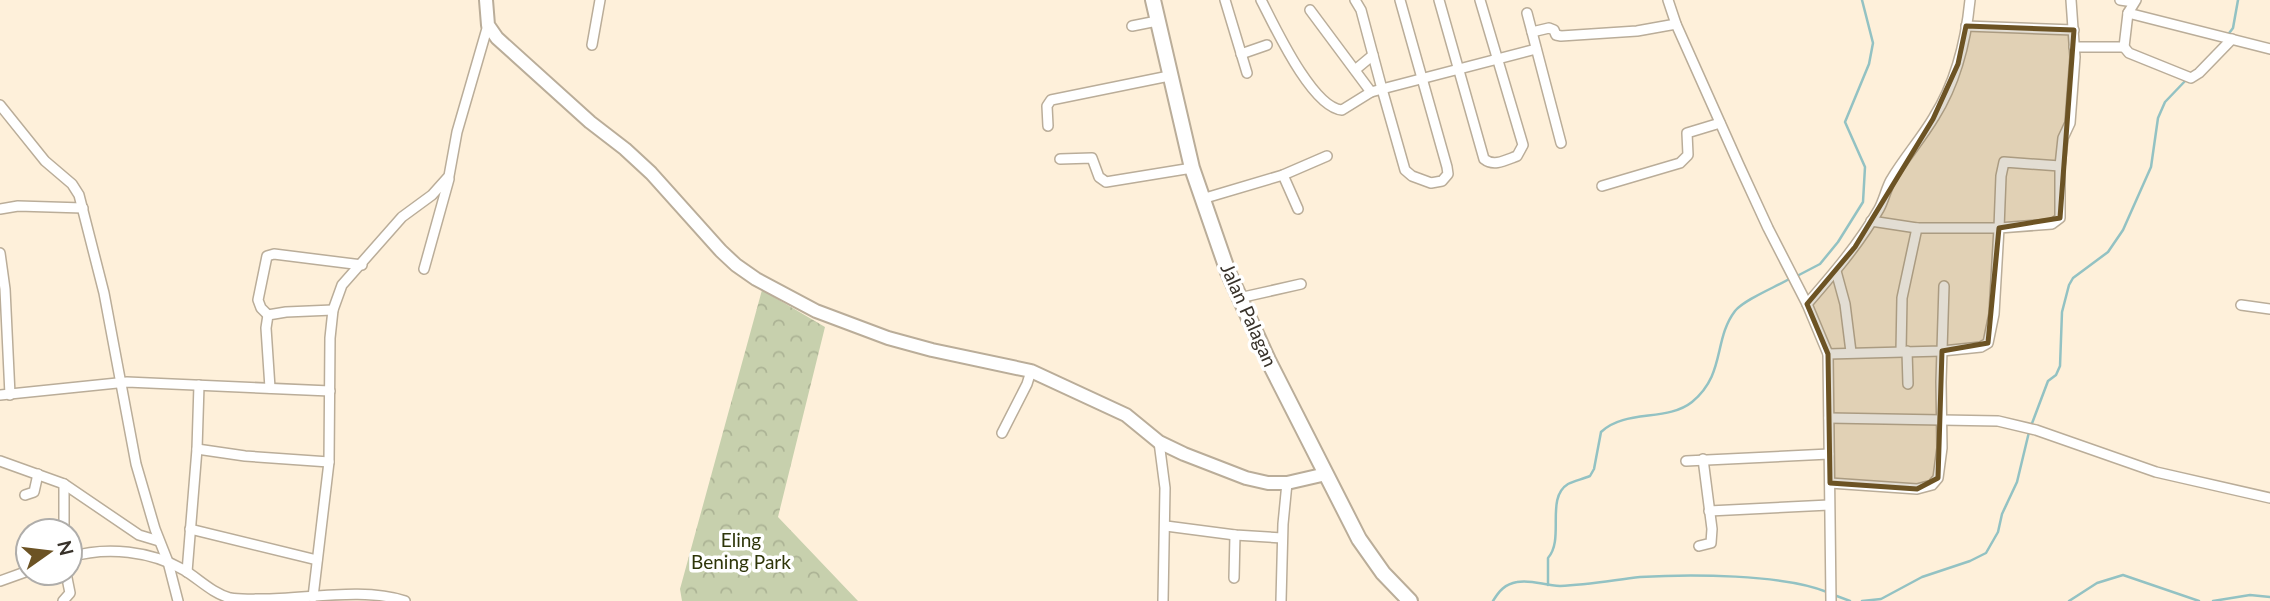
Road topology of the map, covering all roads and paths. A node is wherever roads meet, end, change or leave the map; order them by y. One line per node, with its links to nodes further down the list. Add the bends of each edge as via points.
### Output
1 (486, 0): 20 (street)
2 (600, 0): 26 (street)
3 (1153, 0): 18 (main road, Jalan Palagan)
4 (1225, 0): 32 (street)
5 (1261, 0): 41 (street, via 1295,65 1331,107 1342,110)
6 (1355, 0): 33 (street)
7 (1400, 0): 39 (street)
8 (1439, 0): 36 (street)
9 (1480, 0): 34 (street)
10 (1668, 0): 19 (street)
11 (1970, 0): 22 (street)
12 (2071, 0): 23 (street)
13 (2120, 0): 14 (street)
14 (2135, 1): 17 (street)
15 (1310, 10): 35 (street)
16 (1527, 13): 24 (street)
17 (2128, 13): 25 (street); 29 (street)
18 (1157, 20): 21 (street); 38 (main road, Jalan Palagan)
19 (1676, 24): 24 (street, via 1559,36 1550,28); 43 (street)
20 (488, 25): 51 (street, via 457,132); 76 (street, via 497,38 651,173 721,251 756,279 816,311 888,338)
21 (1132, 26)
22 (1966, 26): 23 (street); 57 (street, via 1946,95 1891,180)
23 (2074, 30): 28 (street)
24 (1532, 32): 30 (street)
25 (2227, 38): 29 (street, via 2199,73 2189,78); 31 (street)
26 (592, 45)
27 (1267, 45): 32 (street)
28 (2074, 47): 29 (street); 48 (street, via 2070,123)
29 (2124, 47)
30 (1536, 49): 34 (street); 45 (street)
31 (2270, 49)
32 (1241, 54): 37 (street)
33 (1373, 55): 35 (street); 40 (street)
34 (1497, 61): 36 (street); 36 (street, via 1522,150 1499,162 1483,159)
35 (1355, 69): 41 (street)
36 (1460, 70): 39 (street)
37 (1247, 73)
38 (1169, 76): 44 (street, via 1051,100); 49 (main road, Jalan Palagan)
39 (1421, 79): 40 (street); 40 (street, via 1448,174 1435,183 1419,180 1405,170)
40 (1382, 89): 41 (street)
41 (1371, 92)
42 (0, 105): 54 (street, via 45,160 72,184)
43 (1720, 123): 52 (street, via 1687,133 1688,155 1680,163); 67 (street)
44 (1048, 126)
45 (1561, 143)
46 (1327, 156): 50 (street)
47 (1060, 159): 49 (street, via 1092,158 1099,177 1106,182)
48 (2060, 166): 59 (street, via 2058,221); 59 (street, via 2004,162)
49 (1192, 168): 53 (main road, Jalan Palagan)
50 (1283, 175): 53 (street); 56 (street)
51 (450, 176): 61 (street, via 402,218); 62 (street)
52 (1602, 186)
53 (1202, 199): 66 (main road, Jalan Palagan)
54 (83, 208): 55 (street); 77 (street)
55 (0, 209)
56 (1298, 209)
57 (1871, 221): 58 (street); 63 (street)
58 (1917, 228): 59 (street); 72 (street, via 1902,298)
59 (1999, 228): 73 (street, via 1988,343)
60 (0, 253): 82 (street, via 5,289)
61 (362, 265): 70 (street, via 342,285); 71 (street, via 267,256 258,300)
62 (424, 269)
63 (1836, 271): 67 (street); 74 (street)
64 (1301, 284): 66 (street)
65 (1944, 286): 73 (street)
66 (1239, 299): 94 (main road, Jalan Palagan)
67 (1807, 304): 75 (street)
68 (2242, 305): 69 (street)
69 (2270, 309)
70 (333, 310): 71 (street); 81 (street)
71 (268, 315): 80 (street)
72 (1904, 351): 73 (street); 74 (street); 78 (street)
73 (1942, 351): 84 (street)
74 (1852, 352): 75 (street)
75 (1828, 354): 83 (street)
76 (1031, 371): 85 (street); 86 (street, via 1126,415)
77 (120, 382): 79 (street); 82 (street); 107 (street, via 136,464)
78 (1908, 384)
79 (198, 385): 80 (street); 87 (street)
80 (270, 388): 81 (street)
81 (330, 391): 92 (street)
82 (5, 395)
83 (1829, 418): 84 (street); 88 (street)
84 (1943, 420): 96 (street, via 1941,468 1931,485 1917,489); 99 (street, via 1998,421 2025,427 2126,463)
85 (1002, 433)
86 (1159, 442): 95 (street, via 1245,478); 103 (street)
87 (197, 449): 92 (street); 104 (street)
88 (1829, 454): 89 (street); 96 (street)
89 (1703, 459): 91 (street); 101 (street)
90 (0, 461): 93 (street)
91 (1686, 461)
92 (328, 462): 110 (street)
93 (38, 474): 97 (street); 98 (street, via 34,492)
94 (1326, 474): 95 (street); 120 (main road, Jalan Palagan, via 1359,539)
95 (1287, 482): 106 (street)
96 (1830, 483): 100 (street)
97 (64, 484): 102 (street); 107 (street, via 139,535)
98 (25, 495)
99 (2270, 498)
100 (1829, 505): 101 (street); 115 (street)
101 (1709, 511): 108 (street, via 1711,543)
102 (64, 517)
103 (1166, 526): 105 (street); 118 (street)
104 (190, 529): 110 (street); 112 (street)
105 (1235, 535): 106 (street); 113 (street)
106 (1282, 538): 119 (street)
107 (159, 541): 111 (street)
108 (1699, 546)
109 (84, 554): 111 (street, via 122,552)
110 (317, 560): 114 (street)
111 (168, 562): 112 (street); 116 (street)
112 (187, 572): 114 (street, via 228,597)
113 (1234, 578)
114 (313, 597): 117 (street, via 380,594)
115 (1831, 600)
116 (178, 601)
117 (405, 601)
118 (1163, 601)
119 (1281, 601)
120 (1410, 601)

